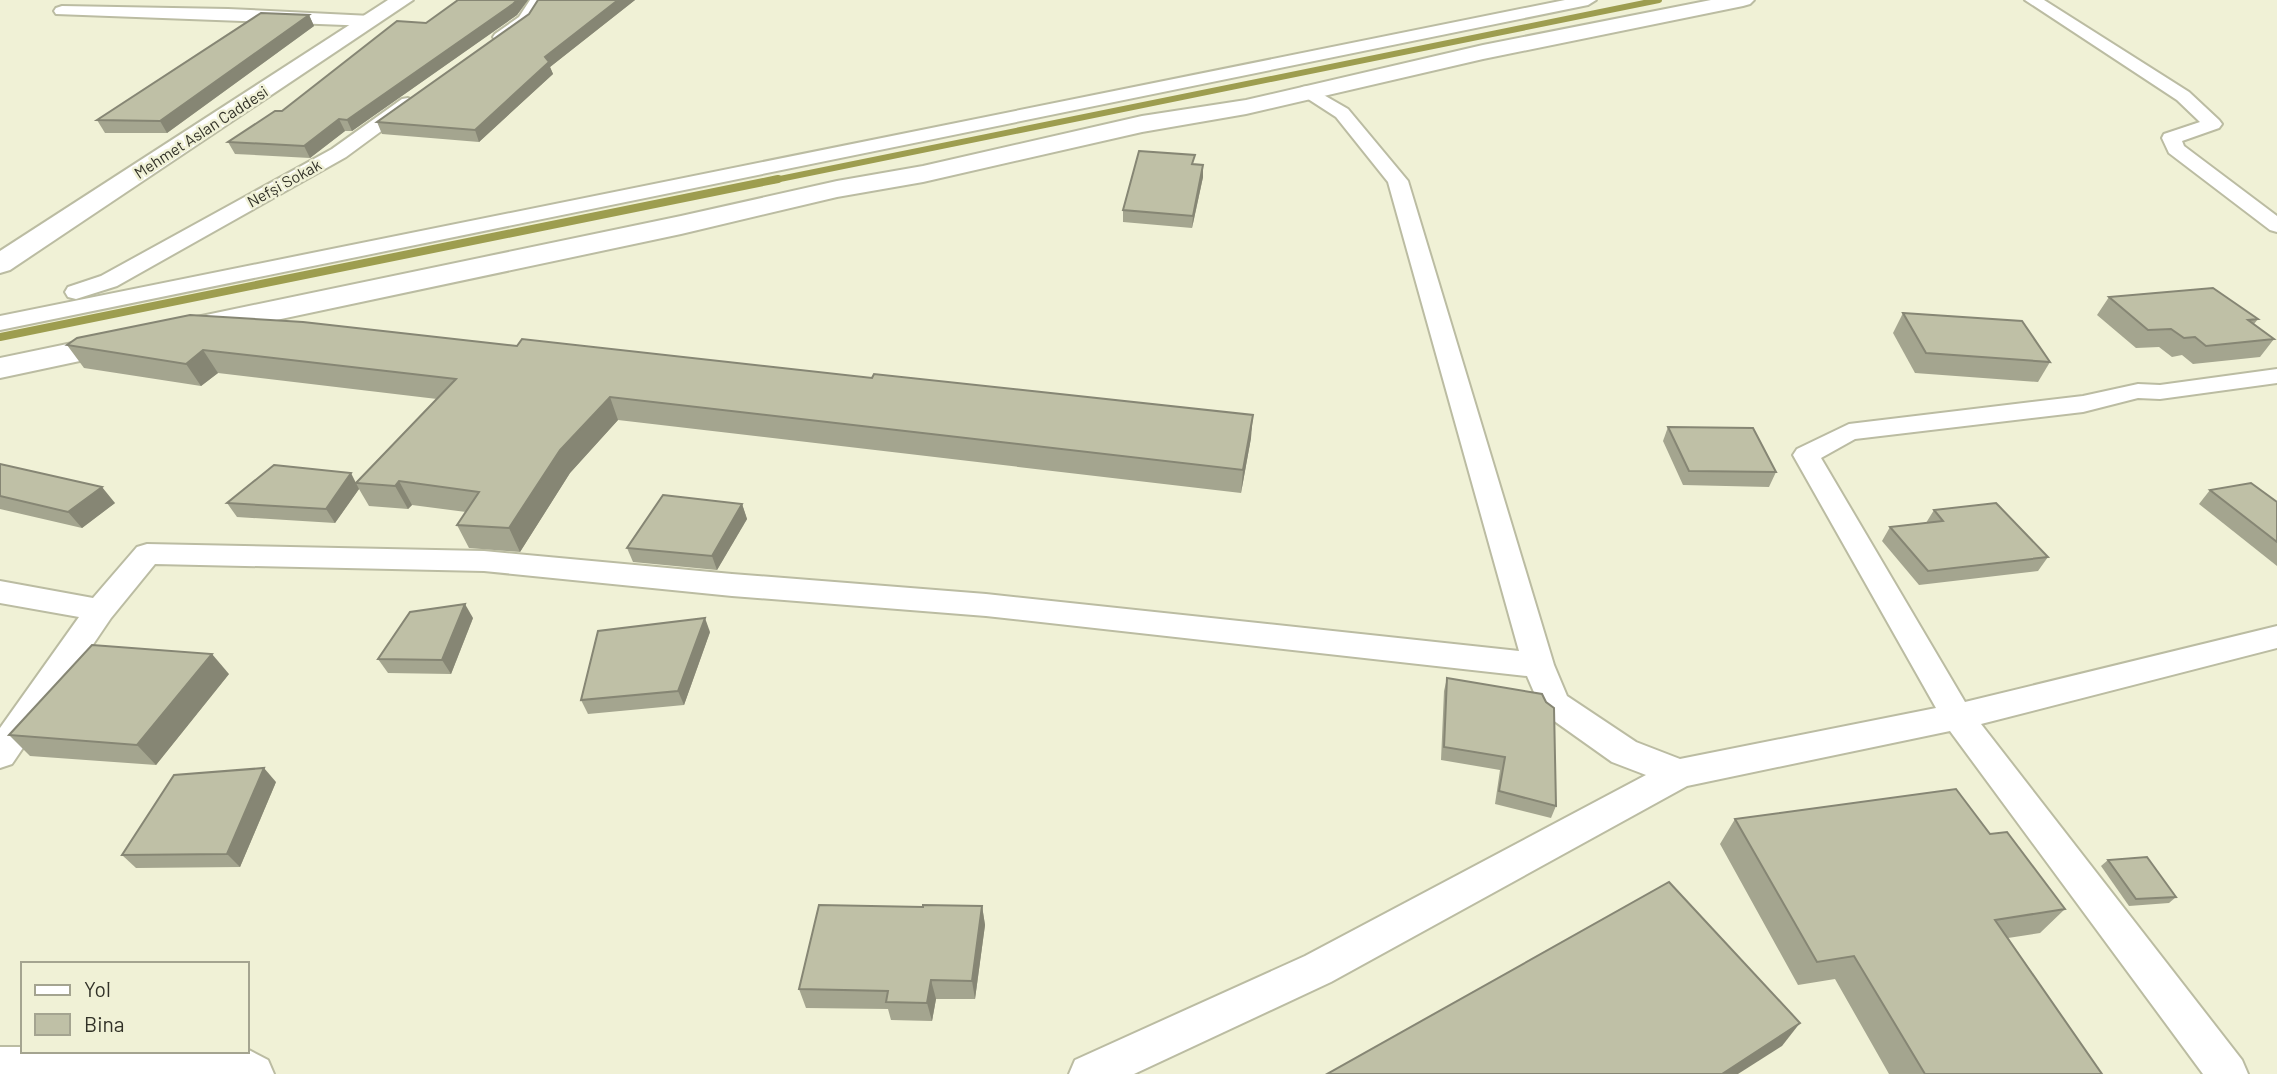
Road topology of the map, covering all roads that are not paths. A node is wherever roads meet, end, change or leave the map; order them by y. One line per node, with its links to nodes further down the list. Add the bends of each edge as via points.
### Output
1 (402, 0): 7 (street, Mehmet Aslan Caddesi)
2 (538, 0): 8 (street, via 525,20)
3 (1588, 0): 14 (street)
4 (1742, 0): 10 (street)
5 (2033, 0): 11 (street, via 2183,96 2213,124 2171,138 2176,149)
6 (62, 11): 7 (street)
7 (371, 21): 12 (street, Mehmet Aslan Caddesi)
8 (482, 51)
9 (427, 90): 13 (street, Nefşi Sokak, via 339,153 109,281)
10 (1308, 91): 15 (street); 20 (street, via 1342,113 1398,181)
11 (2277, 226)
12 (0, 264)
13 (0, 316)
14 (0, 323)
15 (0, 368)
16 (2277, 376): 21 (street, via 1849,432 1806,455)
17 (0, 592): 18 (street)
18 (100, 610): 20 (street, via 147,554 484,561 986,605); 22 (street)
19 (2277, 637): 21 (street)
20 (1538, 666): 23 (street, via 1554,704 1624,752)
21 (1957, 718): 23 (street); 27 (street)
22 (2, 749)
23 (1680, 773): 26 (street, via 1318,969)
24 (0, 1067): 25 (street, via 242,1067)
25 (254, 1074)
26 (1089, 1074)
27 (2228, 1074)

